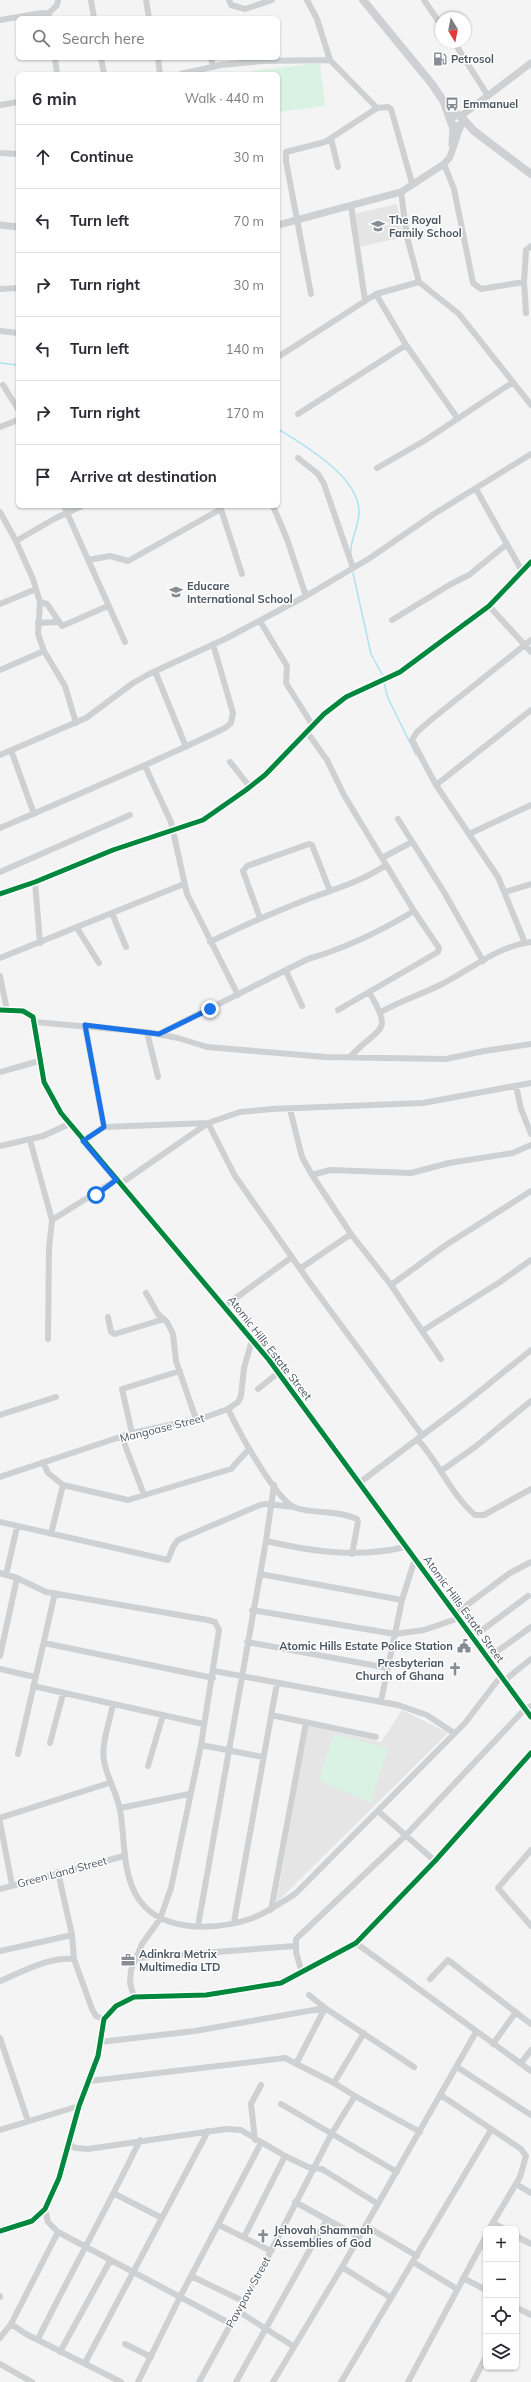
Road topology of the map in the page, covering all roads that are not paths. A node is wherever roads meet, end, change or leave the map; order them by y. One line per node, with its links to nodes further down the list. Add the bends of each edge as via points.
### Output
1 (58, 0): 10 (street)
2 (91, 0): 11 (street)
3 (146, 0): 12 (street)
4 (229, 0): 5 (street, via 231,5 245,9)
5 (272, 0)
6 (307, 0): 21 (street, via 317,19)
7 (363, 0): 32 (main road, via 420,68)
8 (424, 0): 13 (street)
9 (24, 16): 10 (street, via 42,13)
10 (49, 16)
11 (94, 16)
12 (149, 16)
13 (435, 16)
14 (16, 17): 15 (street)
15 (0, 20)
16 (458, 48): 28 (street)
17 (55, 60): 24 (street)
18 (101, 60): 25 (street)
19 (158, 60): 26 (street)
20 (211, 60): 23 (street)
21 (330, 60): 23 (street); 31 (street)
22 (531, 63): 28 (street)
23 (212, 66): 27 (street)
24 (57, 72)
25 (104, 72)
26 (160, 72)
27 (189, 72)
28 (488, 96): 32 (street)
29 (16, 102): 30 (street)
30 (0, 105)
31 (377, 108): 33 (street); 39 (street, via 391,109)
32 (459, 121): 36 (street, via 450,157); 38 (main road)
33 (331, 139): 37 (street); 42 (street, via 286,152)
34 (0, 153): 35 (street)
35 (16, 154)
36 (444, 164): 39 (street); 48 (street, via 454,190 473,283 481,289)
37 (338, 167)
38 (531, 174)
39 (412, 183): 40 (street)
40 (401, 192): 41 (street); 47 (street, via 407,237)
41 (351, 206): 42 (street); 53 (street)
42 (296, 220): 43 (street); 51 (street)
43 (280, 224)
44 (0, 225): 45 (street)
45 (16, 227)
46 (531, 246): 48 (street, via 526,250)
47 (420, 282): 52 (street); 59 (street, via 459,314)
48 (524, 282): 54 (street)
49 (16, 288): 50 (street)
50 (0, 289)
51 (311, 294)
52 (376, 294): 53 (street); 57 (street)
53 (365, 300): 58 (street)
54 (526, 313)
55 (0, 331): 56 (street)
56 (16, 332)
57 (406, 345): 63 (street); 64 (street)
58 (280, 356)
59 (513, 382): 61 (street); 64 (street)
60 (3, 385): 62 (street)
61 (531, 405)
62 (16, 406)
63 (298, 414)
64 (458, 419): 69 (street)
65 (16, 421): 66 (street)
66 (0, 427)
67 (531, 454): 70 (street)
68 (298, 458): 82 (street, via 318,474 324,484)
69 (377, 468)
70 (476, 489): 79 (street); 82 (street)
71 (65, 508): 77 (street)
72 (78, 508): 77 (street)
73 (218, 508): 80 (street, via 128,561 110,556)
74 (220, 508): 84 (street)
75 (274, 508): 86 (street, via 288,539)
76 (0, 512): 78 (street)
77 (68, 514): 78 (street, via 54,519); 80 (street)
78 (16, 541): 85 (street)
79 (507, 544): 83 (street); 91 (street, via 469,575)
80 (88, 560): 89 (street)
81 (531, 562): 83 (street)
82 (353, 568): 86 (street)
83 (522, 571): 90 (street)
84 (242, 574)
85 (36, 589): 87 (street); 88 (street)
86 (306, 596): 92 (street)
87 (40, 602): 93 (street, via 47,604); 94 (street)
88 (0, 604)
89 (108, 606): 93 (street, via 65,626); 96 (street)
90 (489, 606): 98 (street); 105 (street, via 400,672 346,697)
91 (392, 620)
92 (260, 621): 97 (street); 105 (street, via 287,666 286,683)
93 (58, 622): 94 (street)
94 (38, 623): 99 (street, via 38,634)
95 (531, 640): 98 (street)
96 (125, 642)
97 (213, 644): 102 (street); 107 (street, via 233,718 225,728)
98 (525, 645): 100 (street); 112 (street, via 413,737 412,740)
99 (44, 651): 101 (street); 104 (street, via 65,686)
100 (531, 652)
101 (0, 670)
102 (155, 671): 104 (street, via 133,683 99,710); 107 (street)
103 (531, 710): 112 (street)
104 (76, 723): 108 (street)
105 (313, 726): 106 (street)
106 (307, 732): 113 (street); 122 (street, via 327,760 344,795)
107 (186, 746): 111 (street)
108 (11, 750): 109 (street); 115 (street)
109 (0, 755)
110 (230, 762): 113 (street)
111 (145, 766): 115 (street); 119 (street)
112 (436, 786): 120 (street)
113 (250, 787): 119 (street, via 203,820)
114 (531, 805): 120 (street)
115 (34, 814): 118 (street)
116 (130, 815): 124 (street)
117 (398, 819): 121 (street)
118 (0, 828)
119 (174, 831): 125 (street, via 113,850); 126 (street)
120 (469, 834): 129 (street)
121 (412, 842): 122 (street); 140 (street)
122 (382, 858): 123 (street)
123 (386, 865): 128 (street, via 347,887); 131 (street)
124 (0, 872)
125 (35, 882): 130 (street); 135 (street)
126 (184, 884): 132 (street); 136 (street)
127 (531, 884): 129 (street)
128 (330, 891): 133 (street); 133 (street, via 312,845 309,844 247,866 243,871)
129 (505, 892): 137 (street)
130 (0, 894)
131 (414, 911): 142 (street, via 376,933); 144 (street, via 440,948 438,952)
132 (112, 913): 134 (street); 138 (street)
133 (260, 918): 136 (street)
134 (77, 928): 135 (street); 141 (street)
135 (40, 942): 139 (street)
136 (210, 942): 145 (street)
137 (528, 943): 140 (street, via 514,946)
138 (126, 947)
139 (0, 958)
140 (483, 961): 149 (street, via 441,985 396,1003)
141 (99, 963)
142 (286, 971): 145 (street); 146 (street)
143 (0, 976): 147 (street)
144 (369, 992): 148 (street); 149 (street)
145 (238, 995): 153 (street)
146 (302, 1006)
147 (4, 1010): 150 (street, via 28,1013)
148 (338, 1010)
149 (381, 1012): 155 (street, via 383,1020 380,1030)
150 (35, 1022): 151 (street); 156 (street, Atomic Hills Estate Street)
151 (85, 1025): 152 (street); 164 (street)
152 (147, 1032): 153 (street); 158 (street)
153 (159, 1034): 155 (street, via 207,1047 286,1055)
154 (531, 1044): 155 (street, via 446,1059)
155 (352, 1056)
156 (39, 1061): 157 (street); 163 (street, Atomic Hills Estate Street, via 49,1094)
157 (0, 1072)
158 (158, 1077)
159 (531, 1083): 160 (street)
160 (516, 1086): 161 (street, via 395,1106); 165 (street, via 521,1109)
161 (290, 1109): 162 (street, via 240,1112); 170 (street, via 302,1157)
162 (208, 1123): 164 (street); 171 (street); 175 (street, via 234,1176)
163 (69, 1124): 166 (street); 167 (street, Atomic Hills Estate Street)
164 (104, 1127): 167 (street)
165 (531, 1134)
166 (30, 1140): 169 (street); 173 (street)
167 (83, 1141): 171 (street, Atomic Hills Estate Street)
168 (531, 1145): 170 (street, via 513,1152 411,1172 330,1170)
169 (0, 1146)
170 (312, 1175): 174 (street)
171 (118, 1182): 173 (street); 180 (street, Atomic Hills Estate Street)
172 (531, 1191): 178 (street, via 446,1245)
173 (52, 1220): 184 (street, via 49,1248)
174 (351, 1234): 177 (street); 178 (street)
175 (292, 1257): 177 (street); 180 (street)
176 (531, 1260): 183 (street)
177 (301, 1268): 197 (street)
178 (391, 1285): 183 (street)
179 (146, 1293): 182 (street, via 158,1314)
180 (225, 1306): 185 (street, Atomic Hills Estate Street)
181 (108, 1317): 182 (street, via 111,1332 115,1334)
182 (164, 1319): 188 (street, via 173,1334 176,1361)
183 (422, 1330): 187 (street)
184 (48, 1339)
185 (252, 1340): 189 (street, Atomic Hills Estate Street); 193 (street, via 244,1368 241,1396)
186 (531, 1350): 197 (street)
187 (441, 1359)
188 (180, 1371): 195 (street); 196 (street, via 122,1389)
189 (278, 1373): 190 (street); 204 (street, Atomic Hills Estate Street)
190 (258, 1389)
191 (56, 1397): 194 (street)
192 (531, 1401): 202 (street)
193 (228, 1410): 195 (street, Mangoase Street); 200 (street)
194 (0, 1416)
195 (196, 1419): 196 (street, Mangoase Street)
196 (132, 1433): 198 (street, Mangoase Street)
197 (422, 1435): 199 (street)
198 (122, 1437): 201 (street, Mangoase Street); 208 (street)
199 (418, 1440): 202 (street, via 434,1458); 204 (street)
200 (249, 1449): 206 (street); 208 (street, via 231,1469)
201 (43, 1462): 203 (street, Mangoase Street); 205 (street, via 48,1473)
202 (441, 1471): 207 (street, via 476,1515 484,1515)
203 (0, 1477)
204 (360, 1483): 215 (street, Atomic Hills Estate Street)
205 (63, 1485): 208 (street, via 128,1500); 213 (street)
206 (274, 1485): 209 (street); 210 (street)
207 (531, 1489)
208 (144, 1496)
209 (271, 1504): 210 (street); 213 (street, via 260,1505 233,1515 178,1540 168,1560); 214 (street)
210 (294, 1507): 216 (street, via 357,1519)
211 (0, 1522): 212 (street)
212 (17, 1527): 213 (street); 219 (street)
213 (51, 1534)
214 (266, 1541): 216 (street, via 306,1550); 220 (street)
215 (405, 1546): 216 (street); 217 (street, Atomic Hills Estate Street)
216 (352, 1554)
217 (414, 1558): 224 (street); 226 (street, Atomic Hills Estate Street)
218 (531, 1562): 226 (street, via 510,1573)
219 (3, 1574): 221 (street)
220 (260, 1574): 224 (street); 225 (street)
221 (17, 1578): 222 (street); 232 (street)
222 (55, 1593): 231 (street); 237 (street, via 215,1622 219,1630)
223 (528, 1596): 229 (street)
224 (402, 1600): 228 (street)
225 (252, 1610): 228 (street); 230 (street)
226 (457, 1616): 228 (street, via 424,1630); 229 (street, Atomic Hills Estate Street)
227 (531, 1627): 233 (street)
228 (395, 1634): 235 (street)
229 (473, 1637): 233 (street, Atomic Hills Estate Street)
230 (247, 1642): 235 (street); 239 (street)
231 (44, 1643): 237 (street); 238 (street)
232 (0, 1656)
233 (488, 1658): 240 (street, Atomic Hills Estate Street)
234 (531, 1660): 240 (street)
235 (388, 1668): 244 (street)
236 (0, 1669): 238 (street)
237 (213, 1675): 239 (street); 251 (street)
238 (35, 1677): 242 (street)
239 (243, 1677): 241 (street); 256 (street)
240 (503, 1678): 246 (street, Atomic Hills Estate Street); 252 (street)
241 (277, 1683): 244 (street); 247 (street)
242 (33, 1686): 243 (street); 258 (street)
243 (63, 1694): 245 (street); 254 (street)
244 (381, 1701): 252 (street, via 414,1709)
245 (113, 1704): 248 (street); 261 (street, via 103,1753)
246 (528, 1708): 249 (street, Atomic Hills Estate Street); 267 (street)
247 (271, 1715): 250 (street); 259 (street)
248 (163, 1716): 251 (street); 260 (street)
249 (531, 1718)
250 (306, 1723): 253 (street); 274 (street)
251 (204, 1724): 255 (street)
252 (454, 1733): 264 (street)
253 (376, 1738)
254 (50, 1743)
255 (201, 1745): 256 (street); 262 (street)
256 (229, 1752): 259 (street); 277 (street)
257 (531, 1753): 270 (street)
258 (18, 1754)
259 (263, 1757): 276 (street)
260 (148, 1766)
261 (109, 1783): 263 (street); 265 (street)
262 (189, 1794): 263 (street); 275 (street, via 171,1888)
263 (120, 1808): 269 (street, via 125,1841)
264 (378, 1811): 267 (street); 274 (street, via 295,1894)
265 (0, 1818)
266 (0, 1822): 272 (street)
267 (406, 1835): 270 (street); 281 (street, via 302,1932 296,1939)
268 (531, 1850): 278 (street, via 498,1888)
269 (124, 1856): 271 (street, Green Land Street); 275 (street, via 136,1894)
270 (435, 1861): 280 (street)
271 (58, 1872): 272 (street, Green Land Street); 279 (street)
272 (12, 1885): 273 (street, Green Land Street)
273 (0, 1889)
274 (271, 1910): 276 (street)
275 (160, 1919): 277 (street, via 180,1925); 283 (street)
276 (234, 1922): 277 (street)
277 (198, 1926)
278 (531, 1926)
279 (72, 1935): 282 (street); 284 (street)
280 (356, 1943): 285 (street); 294 (street)
281 (295, 1946): 283 (street); 285 (street)
282 (0, 1951)
283 (136, 1958): 289 (street, via 130,1983)
284 (74, 1959): 287 (street, via 67,1958 38,1966); 292 (street, via 92,2009 96,2016)
285 (302, 1973): 289 (street, via 281,1983 242,1990 206,1995)
286 (430, 1979): 291 (street, via 448,1960)
287 (0, 1981)
288 (309, 1995): 290 (street)
289 (134, 1997): 292 (street, via 116,2006)
290 (325, 2008): 295 (street); 297 (street, via 195,2031); 300 (street)
291 (516, 2012): 293 (street); 298 (street)
292 (104, 2019): 297 (street)
293 (531, 2024)
294 (476, 2032): 298 (street); 303 (street)
295 (364, 2033): 302 (street); 306 (street)
296 (0, 2038): 313 (street)
297 (100, 2042): 305 (street)
298 (493, 2044): 301 (street)
299 (531, 2050): 301 (street)
300 (297, 2062): 305 (street, via 273,2058); 306 (street)
301 (521, 2063): 304 (street)
302 (414, 2067)
303 (457, 2067): 309 (street); 312 (street)
304 (531, 2070)
305 (90, 2081): 311 (street)
306 (334, 2083): 308 (street)
307 (261, 2086): 320 (street, via 252,2104)
308 (354, 2096): 317 (street); 318 (street, Pawpaw Street)
309 (442, 2096): 315 (street); 317 (street)
310 (281, 2104): 318 (street)
311 (79, 2106): 313 (street); 321 (street)
312 (531, 2115)
313 (28, 2121): 314 (street)
314 (0, 2130)
315 (491, 2130): 324 (street); 350 (street)
316 (208, 2131): 319 (street); 320 (street, via 241,2130); 334 (street)
317 (420, 2132): 327 (street)
318 (332, 2133): 326 (street, Pawpaw Street); 327 (street)
319 (140, 2140): 321 (street, via 83,2150); 330 (street)
320 (255, 2140): 322 (street)
321 (69, 2143): 333 (street, via 57,2186)
322 (261, 2143): 325 (street); 337 (street)
323 (531, 2151): 324 (street)
324 (524, 2152): 328 (street, via 526,2160)
325 (285, 2156): 326 (street, via 308,2167); 343 (street)
326 (315, 2167): 331 (street, Pawpaw Street); 332 (street, via 322,2168)
327 (397, 2172): 332 (street)
328 (516, 2184): 329 (street); 336 (street)
329 (531, 2193)
330 (115, 2194): 334 (street); 348 (street)
331 (296, 2202): 335 (street); 349 (street, Pawpaw Street)
332 (378, 2204): 338 (street)
333 (45, 2209): 341 (street, via 32,2221); 342 (street, via 48,2222)
334 (162, 2218): 354 (street)
335 (327, 2219): 344 (street); 367 (street)
336 (493, 2222): 339 (street); 340 (street)
337 (219, 2224): 343 (street); 355 (street)
338 (366, 2226): 344 (street); 350 (street)
339 (491, 2226)
340 (499, 2226)
341 (0, 2231)
342 (58, 2232): 348 (street); 365 (street)
343 (244, 2237): 349 (street)
344 (359, 2237): 353 (street)
345 (519, 2238): 347 (street)
346 (483, 2241): 356 (street)
347 (531, 2244)
348 (84, 2247): 351 (street); 369 (street)
349 (271, 2251): 361 (street, Pawpaw Street)
350 (417, 2256): 352 (street)
351 (110, 2261): 354 (street); 372 (street)
352 (413, 2262): 358 (street); 360 (street)
353 (342, 2267): 360 (street); 371 (street)
354 (133, 2273): 359 (street); 374 (street)
355 (191, 2276): 359 (street); 361 (street)
356 (463, 2278): 357 (street); 358 (street)
357 (483, 2288)
358 (457, 2290): 384 (street)
359 (180, 2297): 366 (street); 373 (street)
360 (391, 2298): 383 (street)
361 (244, 2301): 363 (street, Pawpaw Street)
362 (519, 2309): 364 (street)
363 (238, 2311): 366 (street, Pawpaw Street); 367 (street)
364 (531, 2315)
365 (11, 2324): 368 (street); 369 (street)
366 (231, 2324): 380 (street, Pawpaw Street)
367 (265, 2329): 371 (street); 381 (street)
368 (0, 2338)
369 (38, 2339): 372 (street)
370 (125, 2344): 373 (street)
371 (293, 2346): 382 (street)
372 (60, 2352): 374 (street)
373 (151, 2356): 379 (street)
374 (85, 2363): 378 (street)
375 (483, 2363): 385 (street)
376 (0, 2364): 377 (street)
377 (32, 2382)
378 (121, 2382)
379 (138, 2382)
380 (199, 2382)
381 (236, 2382)
382 (273, 2382)
383 (341, 2382)
384 (408, 2382)
385 (473, 2382)

